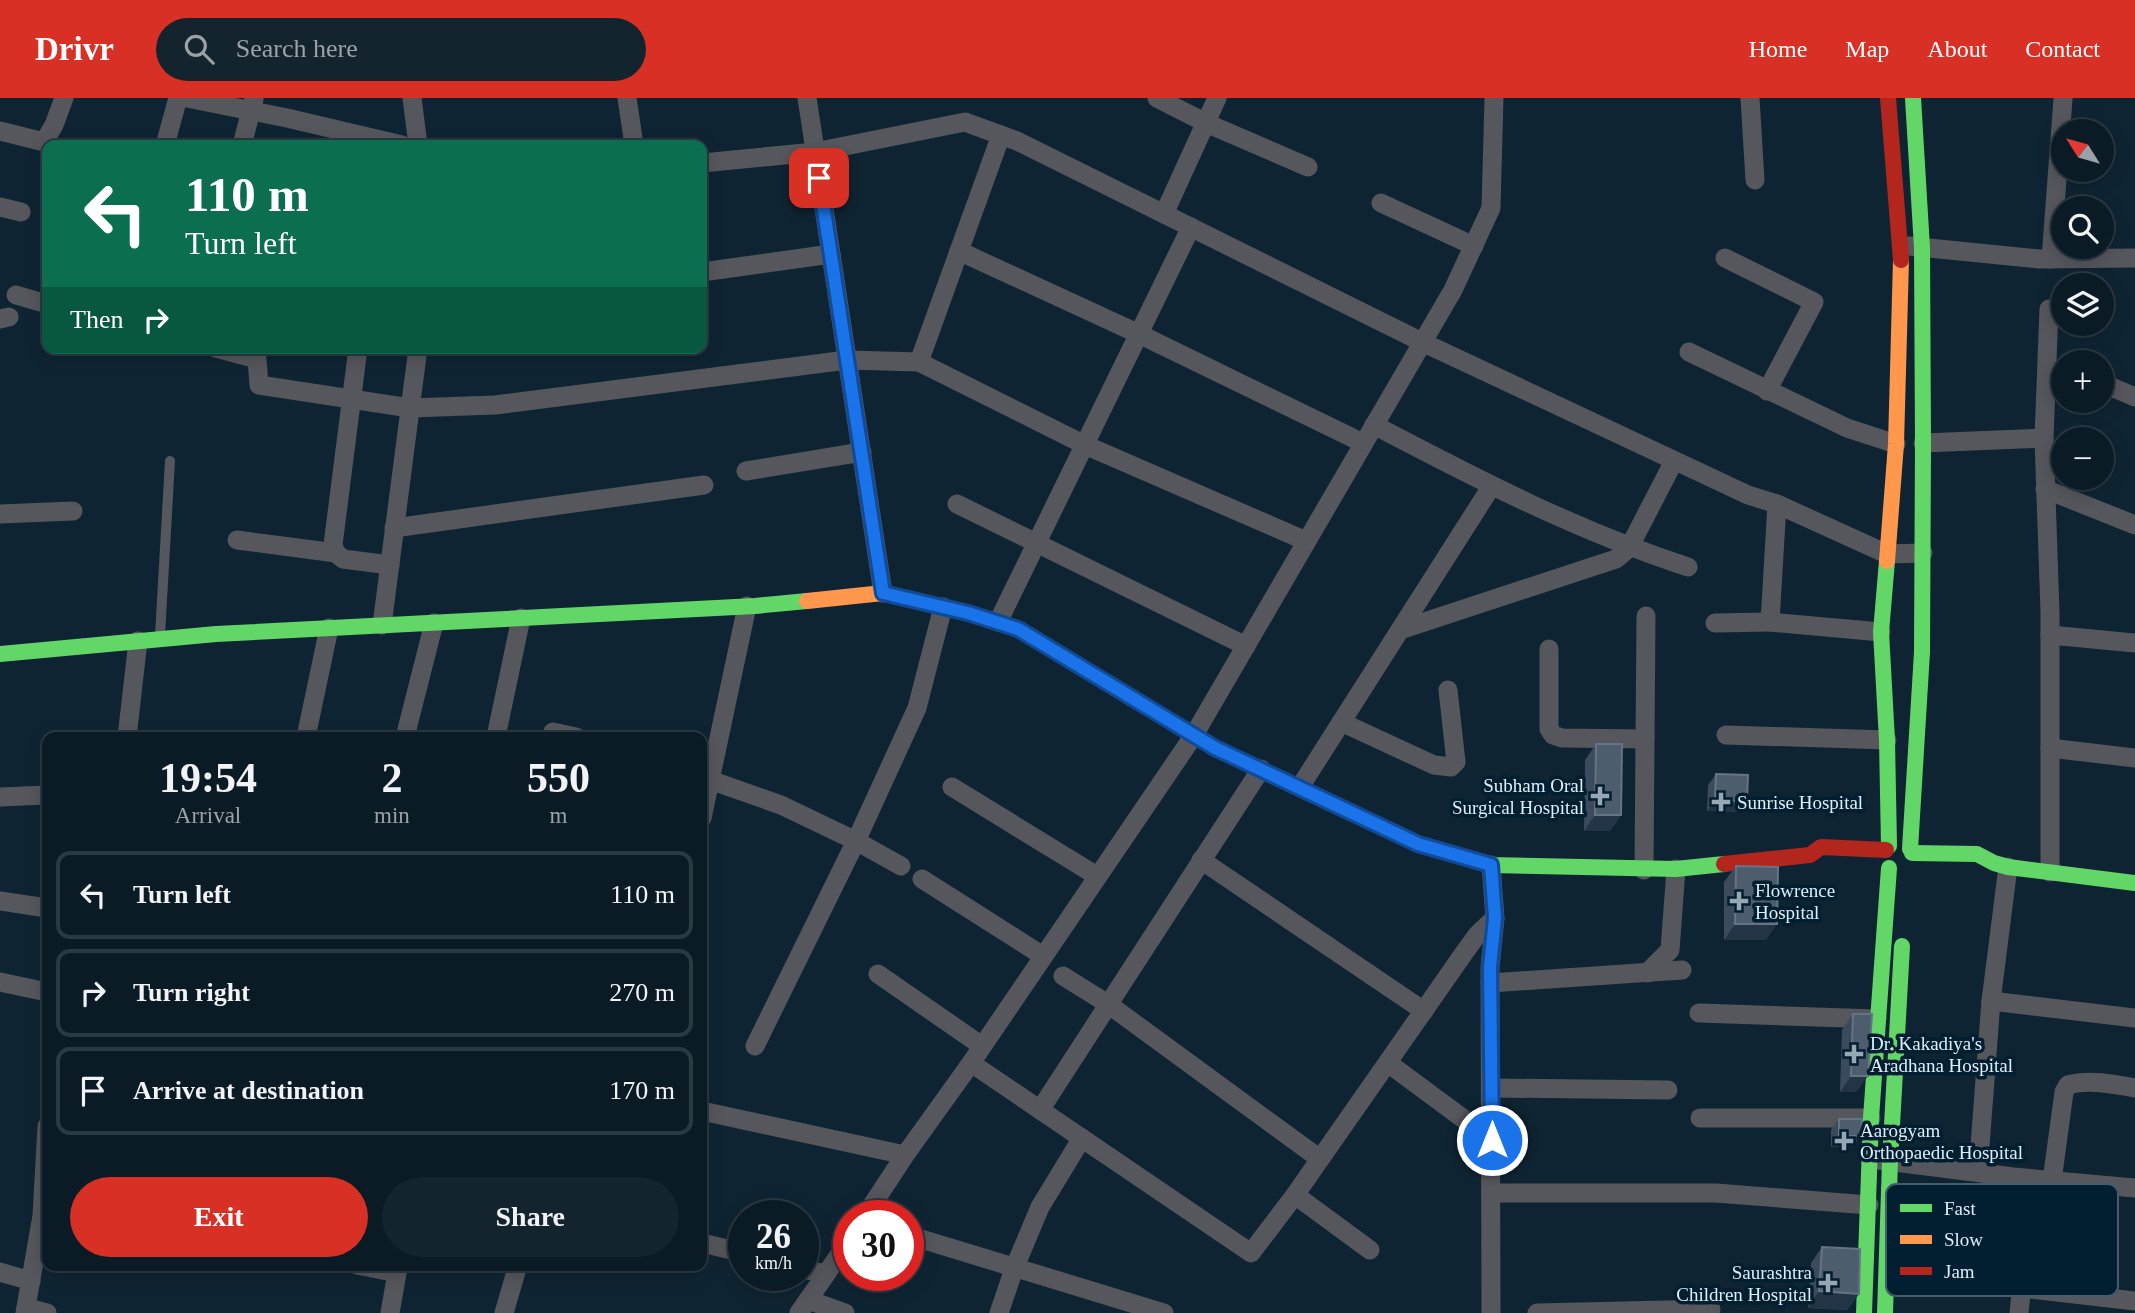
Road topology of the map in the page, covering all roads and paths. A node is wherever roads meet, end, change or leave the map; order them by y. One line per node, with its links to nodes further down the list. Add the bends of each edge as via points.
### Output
1 (64, 98): 18 (street)
2 (178, 98): 19 (street)
3 (187, 98): 14 (street)
4 (412, 98): 22 (street)
5 (626, 98): 23 (street)
6 (807, 98): 25 (street)
7 (1157, 98): 15 (street)
8 (1217, 98): 15 (street)
9 (1494, 98): 34 (street, via 1491,208)
10 (1750, 98): 28 (street)
11 (1888, 98): 35 (street)
12 (1913, 98): 36 (street)
13 (2063, 99): 41 (street)
14 (253, 104): 20 (street); 21 (street)
15 (1206, 123): 27 (street); 32 (street)
16 (0, 131): 24 (street)
17 (1000, 135): 25 (street, via 965,122); 32 (street); 37 (street)
18 (45, 140)
19 (166, 140)
20 (243, 140)
21 (384, 140)
22 (417, 140)
23 (633, 140)
24 (42, 142)
25 (815, 152): 26 (street); 38 (street)
26 (707, 163)
27 (1308, 167)
28 (1755, 180)
29 (1381, 203): 34 (street)
30 (0, 207): 31 (street)
31 (21, 212)
32 (1164, 214): 33 (street)
33 (1191, 227): 46 (street); 47 (street)
34 (1474, 246): 47 (street)
35 (1900, 246): 36 (street); 65 (street)
36 (1922, 248): 41 (street); 64 (street)
37 (959, 251): 46 (street); 54 (street)
38 (831, 254): 42 (street); 53 (street)
39 (1725, 258): 57 (street, via 1814,302)
40 (2135, 258): 41 (street)
41 (2051, 260)
42 (707, 271)
43 (16, 295): 44 (street)
44 (42, 303)
45 (2049, 309): 48 (street)
46 (1139, 334): 63 (street); 66 (street)
47 (1422, 342): 61 (street); 69 (street)
48 (2054, 350)
49 (1689, 352): 57 (street)
50 (238, 354): 59 (street, via 257,359 259,384)
51 (357, 354): 59 (street)
52 (417, 354): 60 (street)
53 (848, 360): 54 (street); 60 (street, via 495,405); 67 (street)
54 (919, 362): 66 (street)
55 (2114, 388): 58 (street)
56 (2051, 390): 62 (street)
57 (1767, 391): 65 (street, via 1847,428)
58 (2135, 397)
59 (350, 399): 60 (street); 84 (street, via 333,545)
60 (410, 408): 79 (street)
61 (1374, 425): 63 (street); 72 (street)
62 (2044, 438): 64 (street); 73 (street)
63 (1363, 443): 81 (street)
64 (1923, 443): 85 (street)
65 (1896, 444): 86 (street)
66 (1085, 445): 81 (street); 82 (street)
67 (862, 452): 70 (street); 89 (street)
68 (170, 461): 103 (lane)
69 (1674, 461): 75 (street); 83 (street)
70 (746, 471)
71 (704, 485): 79 (street)
72 (1491, 486): 83 (street); 100 (street)
73 (2046, 489): 78 (street); 102 (street)
74 (957, 504): 82 (street)
75 (1777, 504): 86 (street); 95 (street)
76 (72, 511): 77 (street)
77 (0, 514)
78 (2135, 525)
79 (394, 528): 87 (street)
80 (237, 540): 84 (street)
81 (1306, 541): 106 (street)
82 (1036, 544): 94 (street); 106 (street)
83 (1629, 548): 88 (street); 100 (street, via 1616,559)
84 (337, 553): 87 (street, via 343,559)
85 (1923, 553): 86 (street); 129 (street)
86 (1887, 554): 101 (street)
87 (390, 565): 98 (street)
88 (1688, 567)
89 (883, 593): 90 (street); 91 (street)
90 (747, 606): 93 (street); 121 (street)
91 (943, 607): 94 (street); 127 (street, via 917,708)
92 (1646, 617): 117 (street)
93 (522, 618): 96 (street); 114 (street)
94 (998, 622): 115 (street, via 1018,629)
95 (1770, 622): 97 (street); 101 (street)
96 (433, 623): 98 (street); 113 (street)
97 (1715, 623)
98 (382, 625): 99 (street)
99 (329, 628): 103 (street); 112 (street)
100 (1400, 630): 110 (street)
101 (1881, 632): 118 (street)
102 (2050, 635): 105 (street); 119 (street)
103 (160, 639): 104 (street)
104 (138, 641): 108 (street); 111 (street)
105 (2135, 643)
106 (1245, 646): 115 (street)
107 (1549, 649): 117 (street, via 1549,729 1553,735)
108 (0, 654)
109 (1448, 690): 110 (street, via 1456,761 1451,768 1434,765)
110 (1341, 722): 124 (street)
111 (128, 732)
112 (307, 732)
113 (406, 732)
114 (497, 732)
115 (1194, 735): 122 (street); 139 (street)
116 (1726, 735): 118 (street)
117 (1645, 738): 136 (street)
118 (1887, 740): 128 (street)
119 (2050, 748): 120 (street); 138 (street)
120 (2135, 758)
121 (708, 769): 127 (street)
122 (1261, 769): 124 (street); 130 (street)
123 (952, 788): 139 (street)
124 (1300, 788): 131 (street, via 1418,844)
125 (42, 795): 126 (street)
126 (0, 797)
127 (856, 841): 133 (street); 160 (street)
128 (1887, 856): 129 (street, via 1898,843); 129 (street, via 1897,872); 134 (street, via 1821,861 1810,855); 159 (street)
129 (1911, 856): 132 (street, via 1977,854); 135 (street)
130 (1201, 860): 155 (street); 156 (street)
131 (1491, 865): 136 (street); 144 (street)
132 (2001, 865): 137 (street); 138 (street); 154 (street)
133 (901, 866)
134 (1676, 869): 136 (street); 148 (street, via 1670,950)
135 (1936, 869)
136 (1644, 870)
137 (1975, 872)
138 (2050, 872): 141 (street)
139 (1097, 876): 146 (street)
140 (922, 879): 146 (street)
141 (2135, 883)
142 (0, 901): 143 (street)
143 (42, 907)
144 (1495, 918): 152 (street); 156 (street)
145 (1903, 925): 176 (street)
146 (1043, 956): 161 (street)
147 (1682, 970): 148 (street)
148 (1647, 973): 152 (street)
149 (877, 974): 161 (street)
150 (1063, 976): 155 (street)
151 (0, 982): 153 (street)
152 (1490, 983): 164 (street)
153 (42, 991)
154 (1991, 1001): 158 (street); 177 (street)
155 (1108, 1004): 167 (street); 174 (street)
156 (1424, 1011): 163 (street)
157 (1699, 1013): 159 (street)
158 (2135, 1018)
159 (1877, 1019): 170 (street)
160 (755, 1046)
161 (982, 1046): 162 (street)
162 (971, 1063): 167 (street); 173 (street)
163 (1388, 1063): 172 (street); 174 (street)
164 (1491, 1088): 166 (street); 172 (street)
165 (2135, 1088): 178 (street, via 2068,1085)
166 (1668, 1090)
167 (1040, 1110): 171 (street)
168 (707, 1112): 173 (street)
169 (1700, 1118): 170 (street)
170 (1871, 1118): 175 (street)
171 (1082, 1138): 183 (street, via 1251,1253); 192 (street, via 1040,1207)
172 (1492, 1140): 182 (street)
173 (905, 1155): 184 (street)
174 (1320, 1158): 183 (street)
175 (1870, 1158): 176 (street); 185 (street)
176 (1890, 1161): 177 (street); 179 (street)
177 (1978, 1172): 178 (street)
178 (2043, 1180): 180 (street); 181 (street)
179 (1889, 1184)
180 (2042, 1184)
181 (2089, 1184)
182 (1492, 1193): 185 (street, via 1716,1193); 211 (street)
183 (1295, 1195): 190 (street)
184 (875, 1200)
185 (1869, 1205): 213 (street)
186 (42, 1220): 198 (street)
187 (924, 1240): 192 (street)
188 (707, 1244): 189 (street)
189 (728, 1250)
190 (1370, 1250)
191 (833, 1265): 197 (street)
192 (1014, 1269): 209 (street); 210 (street)
193 (387, 1271): 206 (street, via 397,1273)
194 (516, 1271): 207 (street)
195 (0, 1272): 198 (street)
196 (819, 1273): 197 (street)
197 (826, 1275): 202 (street)
198 (31, 1280): 204 (street)
199 (1886, 1283): 214 (street)
200 (2092, 1296): 201 (street)
201 (2135, 1301)
202 (804, 1307): 208 (street)
203 (1711, 1308): 212 (street)
204 (26, 1310): 205 (street)
205 (47, 1313)
206 (390, 1313)
207 (504, 1313)
208 (845, 1313)
209 (999, 1313)
210 (1164, 1313)
211 (1491, 1313)
212 (1537, 1313)
213 (1864, 1313)
214 (1885, 1313)

